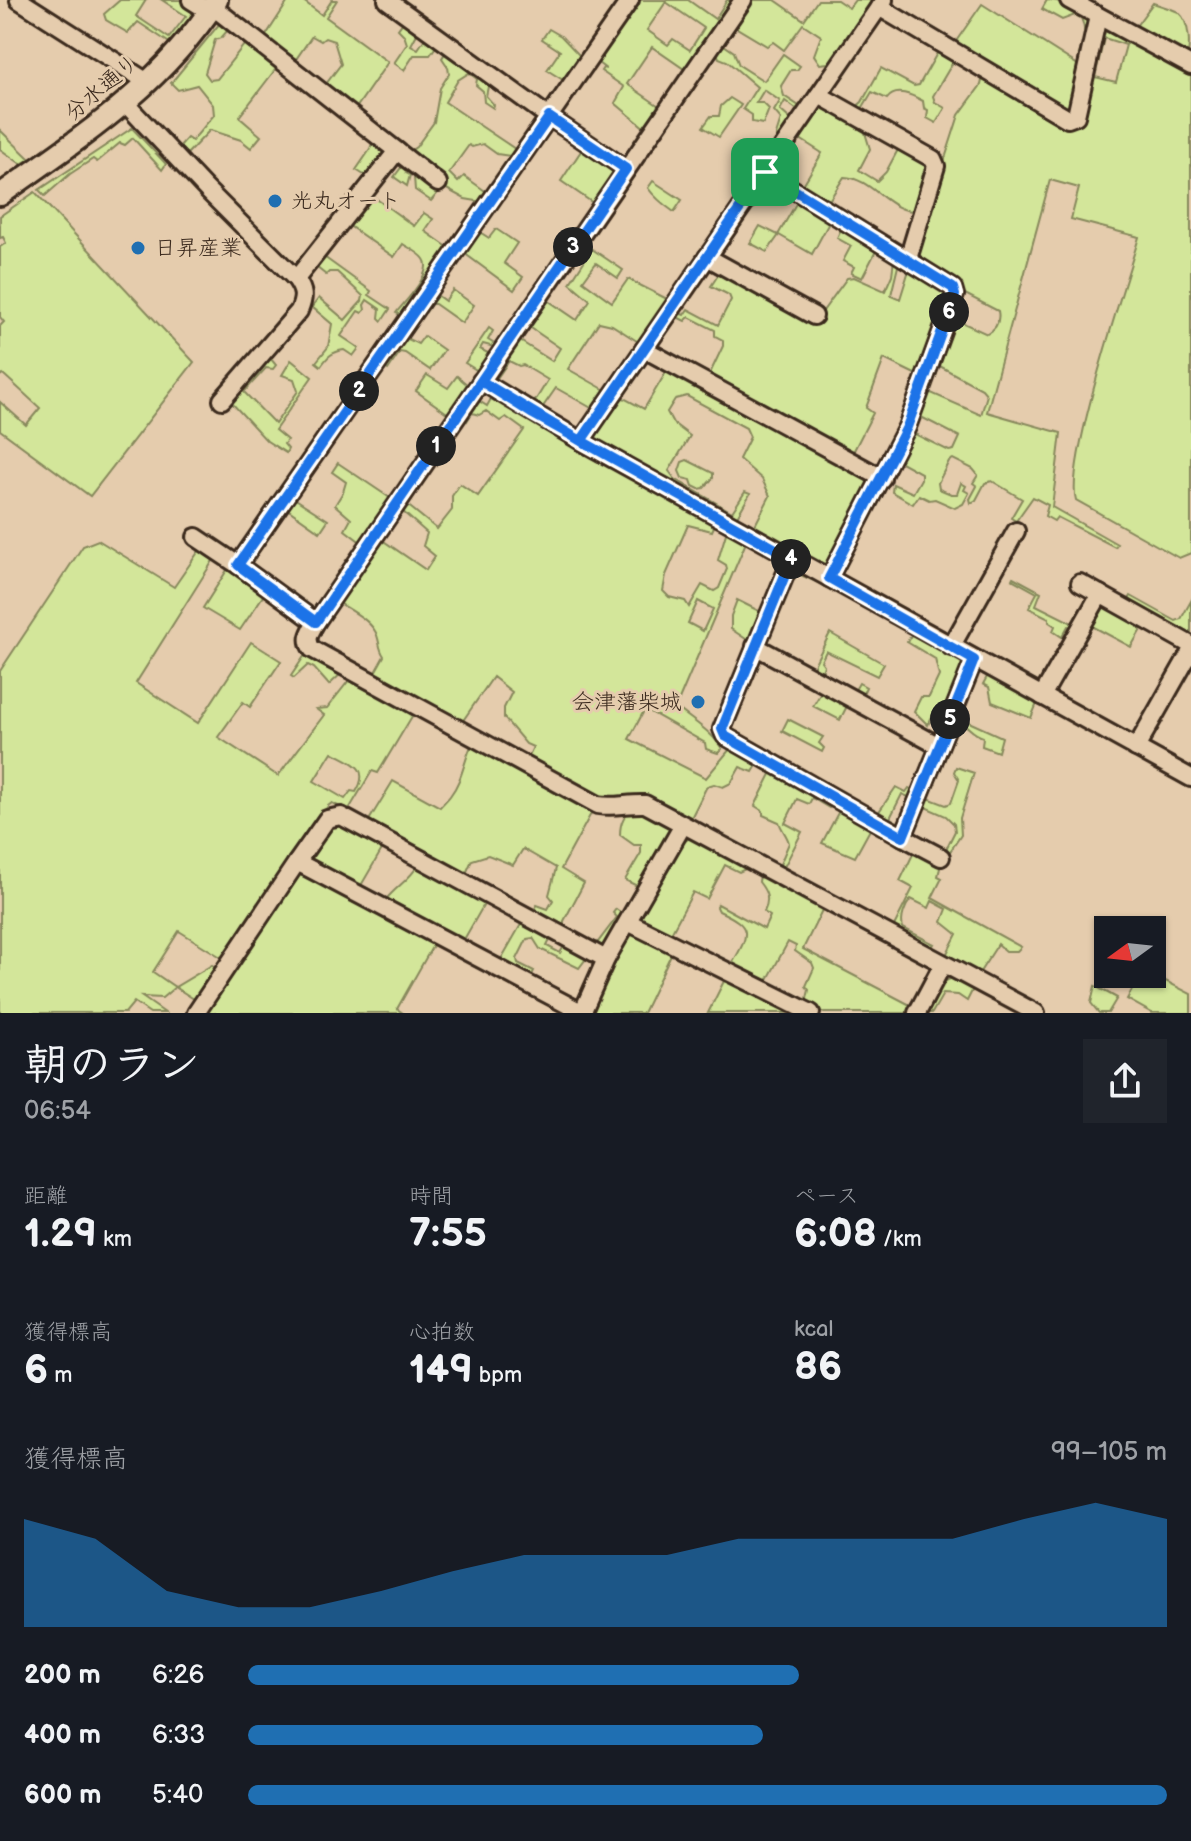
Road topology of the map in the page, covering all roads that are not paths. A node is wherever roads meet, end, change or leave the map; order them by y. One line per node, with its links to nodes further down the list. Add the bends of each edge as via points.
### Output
1 (19, 0): 11 (street)
2 (191, 0): 8 (street)
3 (387, 0): 14 (street)
4 (630, 0): 14 (street)
5 (743, 0): 16 (street)
6 (1069, 0): 9 (street)
7 (882, 4): 9 (street, via 1068,119 1076,116); 12 (street)
8 (213, 6): 11 (street, 分水通り); 15 (street)
9 (1098, 16): 10 (street)
10 (1191, 66)
11 (149, 83): 13 (street, 分水通り)
12 (819, 95): 17 (street); 21 (street, via 933,159 936,166)
13 (126, 104): 19 (street, 分水通り); 22 (street)
14 (549, 117): 16 (street); 32 (street)
15 (397, 151): 18 (street); 22 (street)
16 (626, 169): 25 (street)
17 (765, 172): 20 (street); 21 (street)
18 (438, 183)
19 (0, 195)
20 (707, 257): 23 (street); 24 (street)
21 (908, 259): 28 (street, via 953,288 955,295 907,427)
22 (296, 279): 26 (street, via 303,289 299,311)
23 (814, 316)
24 (644, 349): 27 (street); 28 (street)
25 (481, 381): 27 (street); 36 (street)
26 (222, 400)
27 (581, 441): 31 (street)
28 (882, 478): 33 (street)
29 (1016, 531): 39 (street)
30 (196, 537): 32 (street)
31 (792, 558): 33 (street); 38 (street)
32 (238, 565): 36 (street)
33 (829, 578): 39 (street)
34 (1080, 583): 35 (street)
35 (1100, 594): 37 (street); 42 (street)
36 (316, 622): 46 (street, via 308,637 312,649 427,713 598,805 645,804)
37 (1191, 645)
38 (755, 646): 43 (street); 47 (street, via 722,729 725,736)
39 (951, 647): 41 (street)
40 (1191, 651): 44 (street)
41 (974, 660): 42 (street); 43 (street)
42 (1042, 696): 44 (street)
43 (939, 746): 47 (street)
44 (1136, 748): 45 (street)
45 (1191, 778)
46 (683, 825): 50 (street); 52 (street)
47 (903, 837): 48 (street)
48 (941, 857)
49 (297, 862): 51 (street, via 327,819 341,816); 53 (street); 54 (street)
50 (628, 922): 51 (street); 55 (street)
51 (606, 959): 54 (street)
52 (943, 964): 56 (street); 57 (street)
53 (196, 1013)
54 (582, 1013)
55 (811, 1013)
56 (917, 1013)
57 (1036, 1013)

